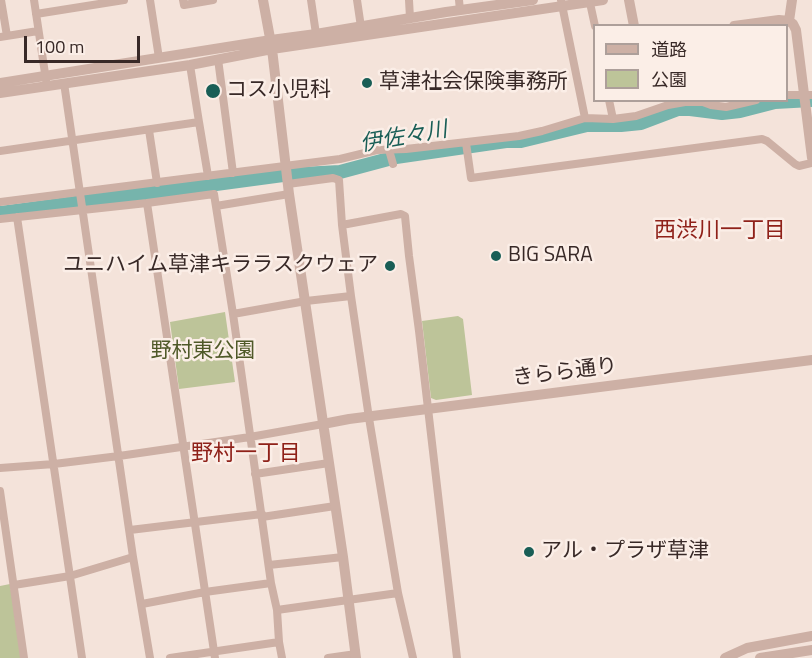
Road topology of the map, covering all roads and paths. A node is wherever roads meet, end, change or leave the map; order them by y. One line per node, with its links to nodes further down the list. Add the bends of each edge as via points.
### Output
1 (1, 0): 28 (street)
2 (34, 0): 19 (street)
3 (124, 0): 15 (street)
4 (150, 0): 30 (street)
5 (183, 0): 6 (street, via 184,5)
6 (213, 0)
7 (263, 0): 29 (street)
8 (310, 0): 27 (street)
9 (357, 0): 25 (street)
10 (409, 0): 20 (street)
11 (533, 0): 18 (street)
12 (603, 0): 17 (street)
13 (629, 0): 23 (street)
14 (792, 0): 21 (street)
15 (94, 3): 19 (street)
16 (562, 3): 17 (street); 29 (street); 45 (street)
17 (590, 3): 22 (street)
18 (459, 5): 20 (street)
19 (36, 14): 26 (street)
20 (410, 18): 25 (street)
21 (789, 21): 24 (street); 38 (street, via 796,30)
22 (595, 24)
23 (634, 24)
24 (749, 24)
25 (361, 27): 27 (street)
26 (38, 31): 28 (street); 33 (street)
27 (316, 34): 29 (street)
28 (3, 37)
29 (272, 44): 30 (street); 31 (street); 56 (street)
30 (159, 58): 33 (street)
31 (218, 59): 32 (street); 57 (street)
32 (190, 65): 35 (street); 47 (street)
33 (46, 81): 34 (street); 35 (street); 36 (street)
34 (0, 83)
35 (64, 83): 49 (street)
36 (0, 93)
37 (788, 95): 38 (street)
38 (806, 98): 53 (street)
39 (609, 102): 46 (street)
40 (685, 102): 46 (street)
41 (685, 102): 42 (street)
42 (704, 102)
43 (704, 102): 44 (street, via 726,107)
44 (747, 102)
45 (585, 118): 46 (street); 50 (street)
46 (613, 119)
47 (199, 122): 48 (street); 58 (street)
48 (149, 130): 49 (street); 59 (street)
49 (73, 141): 52 (street); 61 (street)
50 (467, 146): 51 (street); 54 (street, via 471,178 762,139 795,164)
51 (389, 150): 55 (street); 56 (street)
52 (0, 151)
53 (812, 158)
54 (812, 163)
55 (393, 164)
56 (286, 166): 57 (street); 60 (street)
57 (232, 173): 58 (street)
58 (208, 176): 59 (street)
59 (157, 183): 61 (street)
60 (288, 189): 64 (street); 68 (street, via 333,178 339,180); 70 (street)
61 (80, 191): 62 (street); 65 (street)
62 (0, 202)
63 (147, 203): 64 (street, via 214,194); 65 (street); 77 (street)
64 (216, 206): 71 (street)
65 (83, 210): 66 (street); 78 (street)
66 (17, 217): 67 (street); 80 (street)
67 (0, 219)
68 (342, 225): 69 (street); 73 (street, via 405,216)
69 (351, 296): 70 (street); 74 (street)
70 (306, 301): 71 (street); 75 (street)
71 (233, 314): 76 (street)
72 (812, 360): 73 (street, きらら通り)
73 (429, 410): 74 (street, きらら通り); 113 (street)
74 (369, 418): 75 (street, きらら通り); 95 (street)
75 (323, 424): 76 (street); 79 (street)
76 (250, 437): 77 (street); 82 (street)
77 (184, 446): 78 (street); 86 (street)
78 (118, 456): 80 (street); 87 (street)
79 (329, 463): 82 (street); 84 (street)
80 (54, 464): 81 (street); 91 (street)
81 (0, 468)
82 (255, 474): 85 (street)
83 (0, 491): 93 (street)
84 (335, 507): 85 (street); 89 (street)
85 (262, 515): 86 (street); 90 (street)
86 (195, 522): 87 (street); 94 (street)
87 (130, 530): 88 (street)
88 (133, 557): 91 (street); 97 (street)
89 (343, 557): 90 (street); 96 (street)
90 (269, 566): 92 (street)
91 (70, 576): 93 (street); 107 (street)
92 (271, 583): 94 (street); 98 (street)
93 (14, 585): 106 (street)
94 (205, 592): 97 (street); 103 (street)
95 (398, 593): 96 (street); 112 (street)
96 (350, 601): 98 (street); 104 (street)
97 (142, 603): 108 (street)
98 (277, 610): 100 (street)
99 (812, 636): 114 (street, via 747,648)
100 (279, 642): 103 (street); 110 (street)
101 (812, 643): 114 (street)
102 (812, 650): 105 (street)
103 (214, 655): 109 (street)
104 (356, 656): 111 (street)
105 (778, 657): 115 (street)
106 (24, 658)
107 (82, 658)
108 (150, 658)
109 (170, 658)
110 (282, 658)
111 (328, 658)
112 (414, 658)
113 (457, 658)
114 (726, 658)
115 (760, 658)

